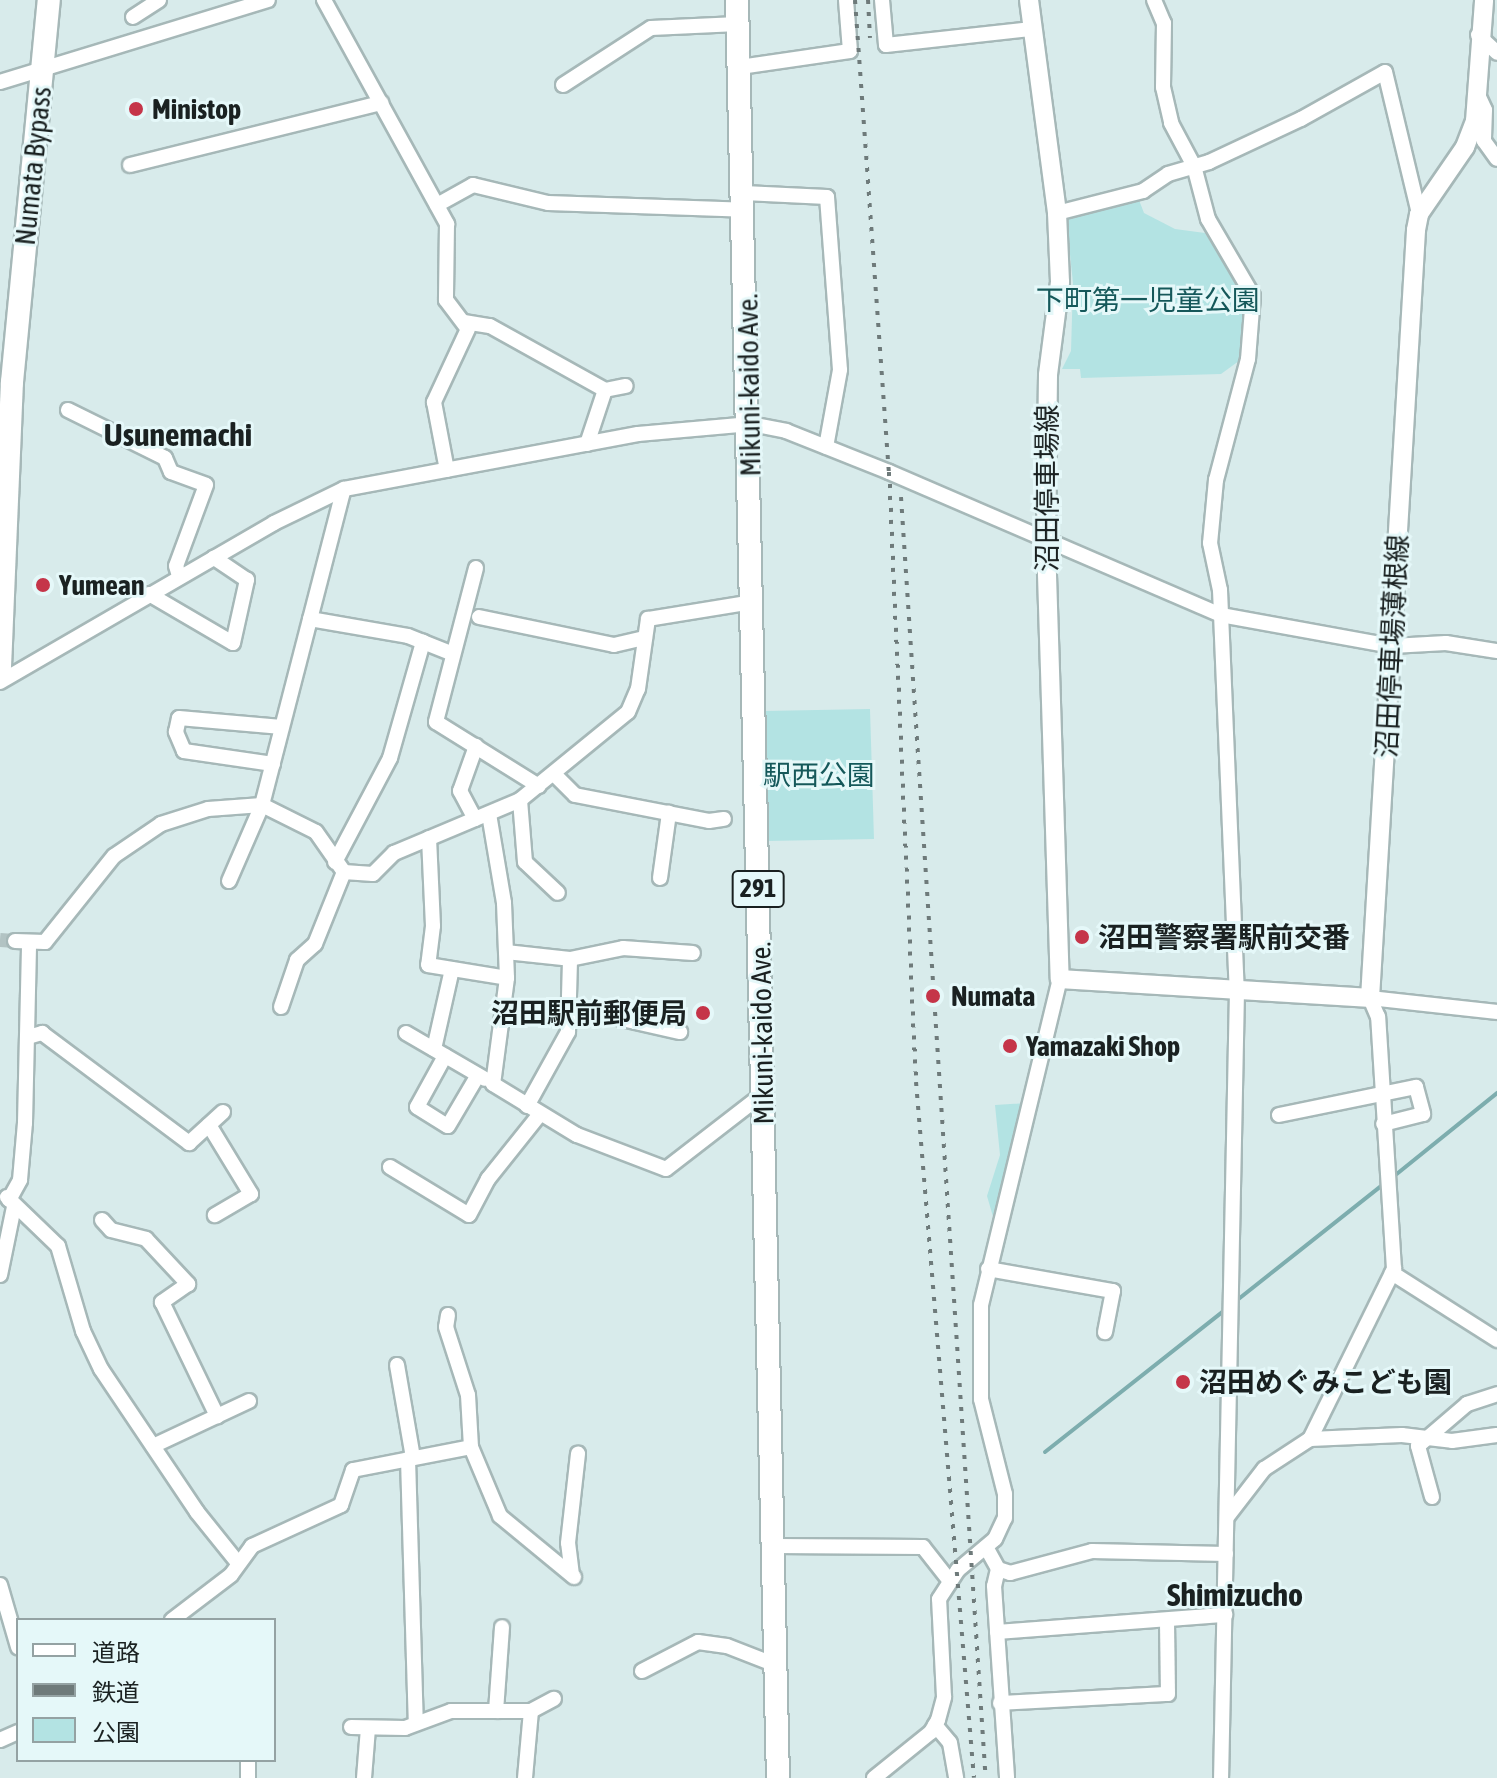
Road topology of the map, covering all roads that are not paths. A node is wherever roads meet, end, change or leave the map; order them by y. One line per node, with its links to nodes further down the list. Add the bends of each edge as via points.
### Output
1 (49, 0): 17 (highway, Numata Bypass)
2 (159, 0): 11 (street)
3 (268, 0): 17 (street)
4 (324, 0): 21 (street)
5 (737, 0): 12 (highway, Mikuni-kaido Ave. / 291)
6 (846, 0): 16 (street, via 850,51)
7 (882, 0): 13 (street, via 886,45)
8 (1029, 0): 13 (main road, 沼田停車場線)
9 (1154, 0): 24 (street, via 1164,23 1163,87 1171,123)
10 (1484, 0): 14 (main road)
11 (133, 17)
12 (738, 24): 16 (highway, Mikuni-kaido Ave. / 291); 19 (street, via 651,28)
13 (1032, 29): 27 (main road, 沼田停車場線)
14 (1478, 35): 15 (street); 20 (main road)
15 (1497, 53)
16 (740, 67): 25 (highway, Mikuni-kaido Ave. / 291)
17 (42, 72): 18 (street); 52 (highway, Numata Bypass, via 12,382)
18 (0, 82)
19 (563, 85)
20 (1479, 97): 22 (street, via 1485,110 1484,141); 28 (main road, via 1465,147)
21 (381, 103): 23 (street); 26 (street)
22 (1497, 159)
23 (130, 165)
24 (1194, 166): 27 (street, via 1117,202); 28 (street, via 1301,119 1385,72); 44 (street, via 1208,219 1253,296 1248,359 1216,480 1210,543)
25 (744, 202): 26 (street, via 548,203 473,185); 33 (highway, Mikuni-kaido Ave. / 291); 35 (street, via 827,197 840,370)
26 (437, 205): 29 (street, via 447,224 446,300)
27 (1057, 213): 38 (main road, 沼田停車場線, via 1060,313 1048,375)
28 (1419, 214): 49 (main road, 沼田停車場薄根線)
29 (464, 322): 31 (street, via 490,326); 36 (street, via 468,329 461,349 436,388 434,402)
30 (626, 386): 31 (street)
31 (605, 390): 34 (street)
32 (68, 410): 41 (street, via 165,458 171,472 206,485 176,566)
33 (751, 424): 34 (street); 35 (street, via 766,424); 43 (highway, Mikuni-kaido Ave. / 291)
34 (587, 444): 36 (street)
35 (826, 447): 38 (street)
36 (447, 470): 37 (street)
37 (344, 489): 39 (street); 46 (street)
38 (1046, 543): 44 (street); 74 (main road, 沼田停車場線)
39 (214, 558): 41 (street); 42 (street, via 247,580 233,643)
40 (476, 568): 51 (street)
41 (179, 576): 42 (street)
42 (149, 594): 53 (street)
43 (753, 602): 47 (street, via 655,615 648,619); 86 (highway, Mikuni-kaido Ave. / 291)
44 (1221, 615): 49 (street); 75 (street)
45 (479, 617): 47 (street, via 614,645)
46 (310, 619): 48 (street); 54 (street)
47 (645, 638): 57 (street, via 638,689 628,712)
48 (423, 642): 51 (street); 65 (street, via 390,758)
49 (1392, 646): 50 (street, via 1446,643); 76 (main road, 沼田停車場薄根線)
50 (1497, 651)
51 (453, 654): 55 (street, via 436,722)
52 (0, 667)
53 (0, 682)
54 (282, 727): 56 (street); 56 (street, via 179,718 176,732 184,751)
55 (476, 746): 58 (street); 62 (street, via 460,791)
56 (273, 764): 60 (street)
57 (555, 775): 58 (street); 61 (street, via 575,795)
58 (539, 786): 59 (street)
59 (520, 800): 62 (street); 68 (street, via 525,862)
60 (262, 805): 65 (street, via 316,832); 67 (street); 82 (street, via 208,809 161,824 114,856 45,942 22,942)
61 (669, 813): 63 (street); 66 (street)
62 (482, 816): 64 (street); 69 (street, via 504,903)
63 (724, 819)
64 (429, 838): 65 (street, via 394,853 373,874); 72 (street, via 433,926 428,965)
65 (340, 867): 77 (street, via 315,944 297,960)
66 (660, 878)
67 (229, 881)
68 (558, 893)
69 (506, 952): 71 (street); 73 (street)
70 (693, 953): 71 (street, via 623,948)
71 (570, 959): 78 (street)
72 (452, 969): 73 (street); 83 (street)
73 (507, 978): 85 (street)
74 (1060, 979): 75 (main road); 97 (street)
75 (1237, 991): 76 (main road); 115 (street)
76 (1370, 998): 79 (street); 87 (street, via 1378,1017)
77 (281, 1007)
78 (569, 1007): 80 (street); 88 (street, via 568,1032)
79 (1497, 1012)
80 (680, 1032)
81 (406, 1033): 83 (street)
82 (28, 1037): 92 (street, via 42,1033 189,1143); 94 (street, via 20,1180)
83 (440, 1052): 84 (street); 84 (street, via 417,1107 448,1126)
84 (478, 1075): 85 (street)
85 (493, 1084): 88 (street)
86 (763, 1094): 88 (street, via 666,1169 643,1164); 116 (highway, Mikuni-kaido Ave. / 291)
87 (1382, 1095): 90 (street); 91 (street); 91 (street, via 1416,1087 1423,1114)
88 (534, 1110): 93 (street, via 469,1215)
89 (223, 1112): 92 (street)
90 (1279, 1115)
91 (1383, 1124): 98 (street)
92 (209, 1125): 95 (street, via 251,1194)
93 (390, 1167)
94 (10, 1202): 99 (street); 110 (street, via 58,1246 83,1331)
95 (215, 1215)
96 (102, 1220): 106 (street, via 111,1230 146,1239 188,1284 162,1302)
97 (988, 1269): 101 (street, via 1113,1291); 117 (street, via 979,1322 981,1399 1007,1506 1000,1530)
98 (1392, 1273): 102 (street); 108 (street)
99 (0, 1275)
100 (448, 1315): 111 (street, via 446,1327 468,1395)
101 (1105, 1332)
102 (1497, 1340)
103 (397, 1365): 113 (street)
104 (1497, 1394): 109 (street, via 1467,1404)
105 (249, 1401): 106 (street)
106 (217, 1416): 110 (street)
107 (1497, 1435): 109 (street)
108 (1310, 1439): 109 (street); 115 (street, via 1264,1469)
109 (1424, 1439): 114 (street, via 1418,1446)
110 (153, 1446): 119 (street)
111 (471, 1447): 112 (street, via 500,1516 573,1576 568,1543); 113 (street)
112 (578, 1454)
113 (410, 1459): 119 (street, via 353,1470 341,1505 267,1537); 135 (street)
114 (1432, 1497)
115 (1227, 1517): 118 (street)
116 (775, 1546): 121 (street, via 923,1547); 129 (highway, Mikuni-kaido Ave. / 291)
117 (986, 1547): 120 (street); 121 (street)
118 (1226, 1554): 120 (street, via 1092,1551 1010,1573); 123 (street)
119 (238, 1563): 124 (street, via 231,1575)
120 (998, 1569): 127 (street)
121 (949, 1580): 136 (street, via 939,1599 944,1697)
122 (0, 1585): 128 (street)
123 (1225, 1615): 125 (street); 145 (street)
124 (175, 1618)
125 (1167, 1620): 127 (street); 132 (street, via 1168,1694)
126 (502, 1627): 133 (street)
127 (997, 1632): 132 (street)
128 (16, 1640)
129 (776, 1665): 130 (street, via 698,1642); 141 (highway, Mikuni-kaido Ave. / 291)
130 (642, 1671)
131 (554, 1699): 134 (street)
132 (1000, 1703): 144 (street)
133 (496, 1711): 134 (street); 135 (street, via 451,1711)
134 (531, 1711): 140 (street)
135 (416, 1722): 138 (street, via 405,1728)
136 (935, 1725): 142 (street); 143 (street, via 950,1743)
137 (351, 1727): 138 (street)
138 (368, 1728): 139 (street)
139 (364, 1778)
140 (525, 1778)
141 (778, 1778)
142 (874, 1778)
143 (956, 1778)
144 (1007, 1778)
145 (1221, 1778)

